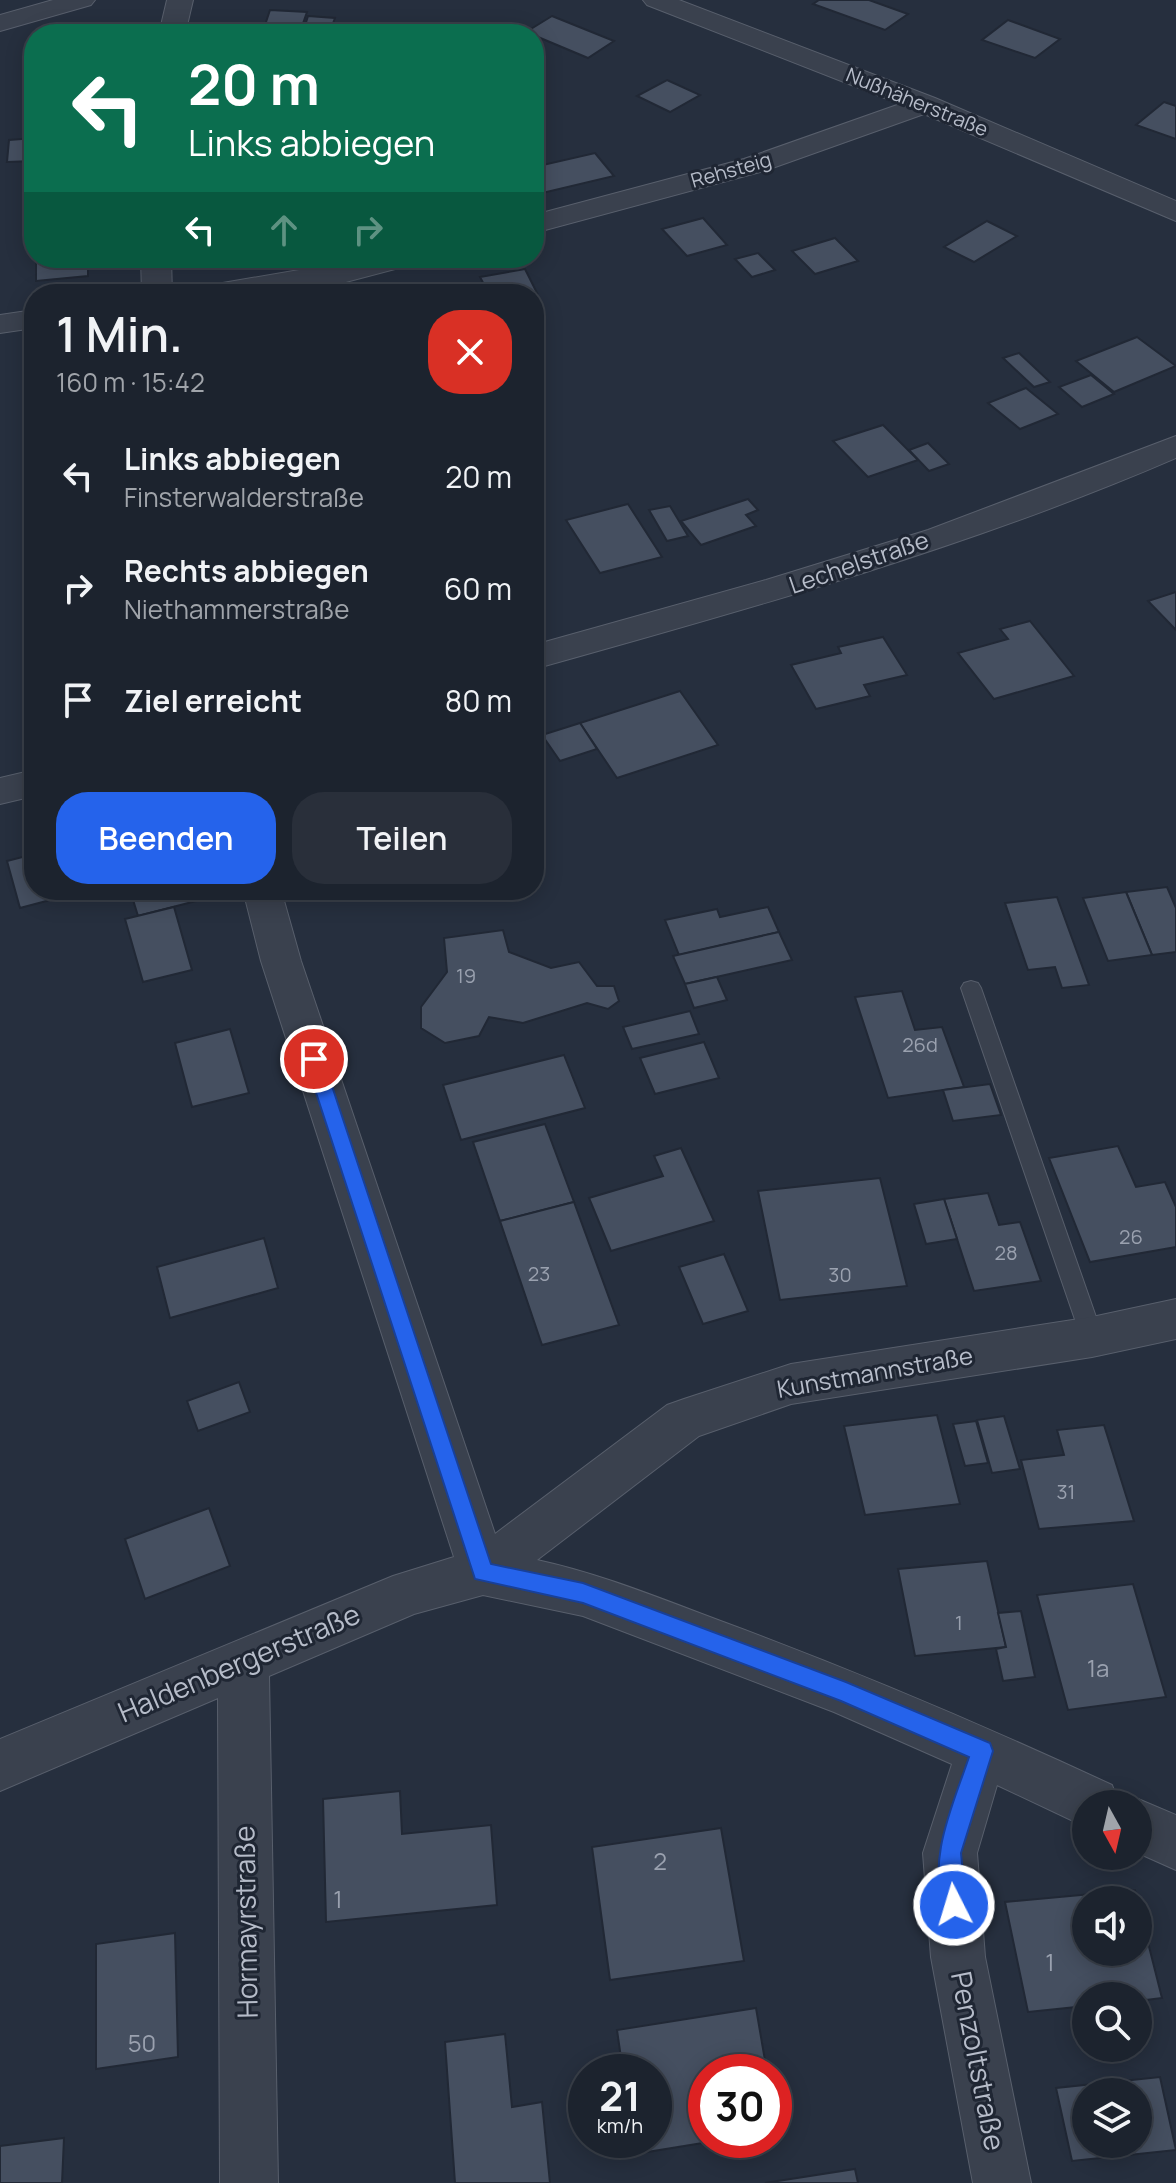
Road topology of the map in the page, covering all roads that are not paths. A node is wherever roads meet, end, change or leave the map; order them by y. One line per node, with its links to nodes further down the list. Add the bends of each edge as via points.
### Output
1 (82, 0): 4 (street)
2 (180, 0): 5 (street)
3 (656, 0): 6 (street, Nußhäherstraße)
4 (0, 23)
5 (174, 24)
6 (925, 104): 7 (street, Nußhäherstraße); 8 (street, Rehsteig, via 754,165)
7 (1176, 212)
8 (544, 221)
9 (365, 268): 10 (street)
10 (276, 284)
11 (24, 320): 12 (street)
12 (0, 324)
13 (1176, 446): 14 (street, Lechelstraße, via 1093,483 798,585)
14 (544, 654)
15 (24, 785): 16 (street)
16 (0, 791)
17 (265, 900): 21 (street)
18 (971, 988): 20 (lane)
19 (1176, 1319): 20 (street, Kunstmannstraße)
20 (1092, 1337): 21 (street, Kunstmannstraße, via 791,1384 684,1420)
21 (483, 1572): 22 (street, Haldenbergerstraße, via 410,1592); 23 (street, via 583,1593 846,1692)
22 (243, 1660): 24 (street, Haldenbergerstraße); 28 (street, Hormayrstraße)
23 (982, 1751): 25 (street); 29 (street, Penzoltstraße, via 950,1853 958,1957)
24 (0, 1765)
25 (1072, 1794)
26 (1152, 1832): 27 (street)
27 (1176, 1843)
28 (249, 2183)
29 (1002, 2183)

